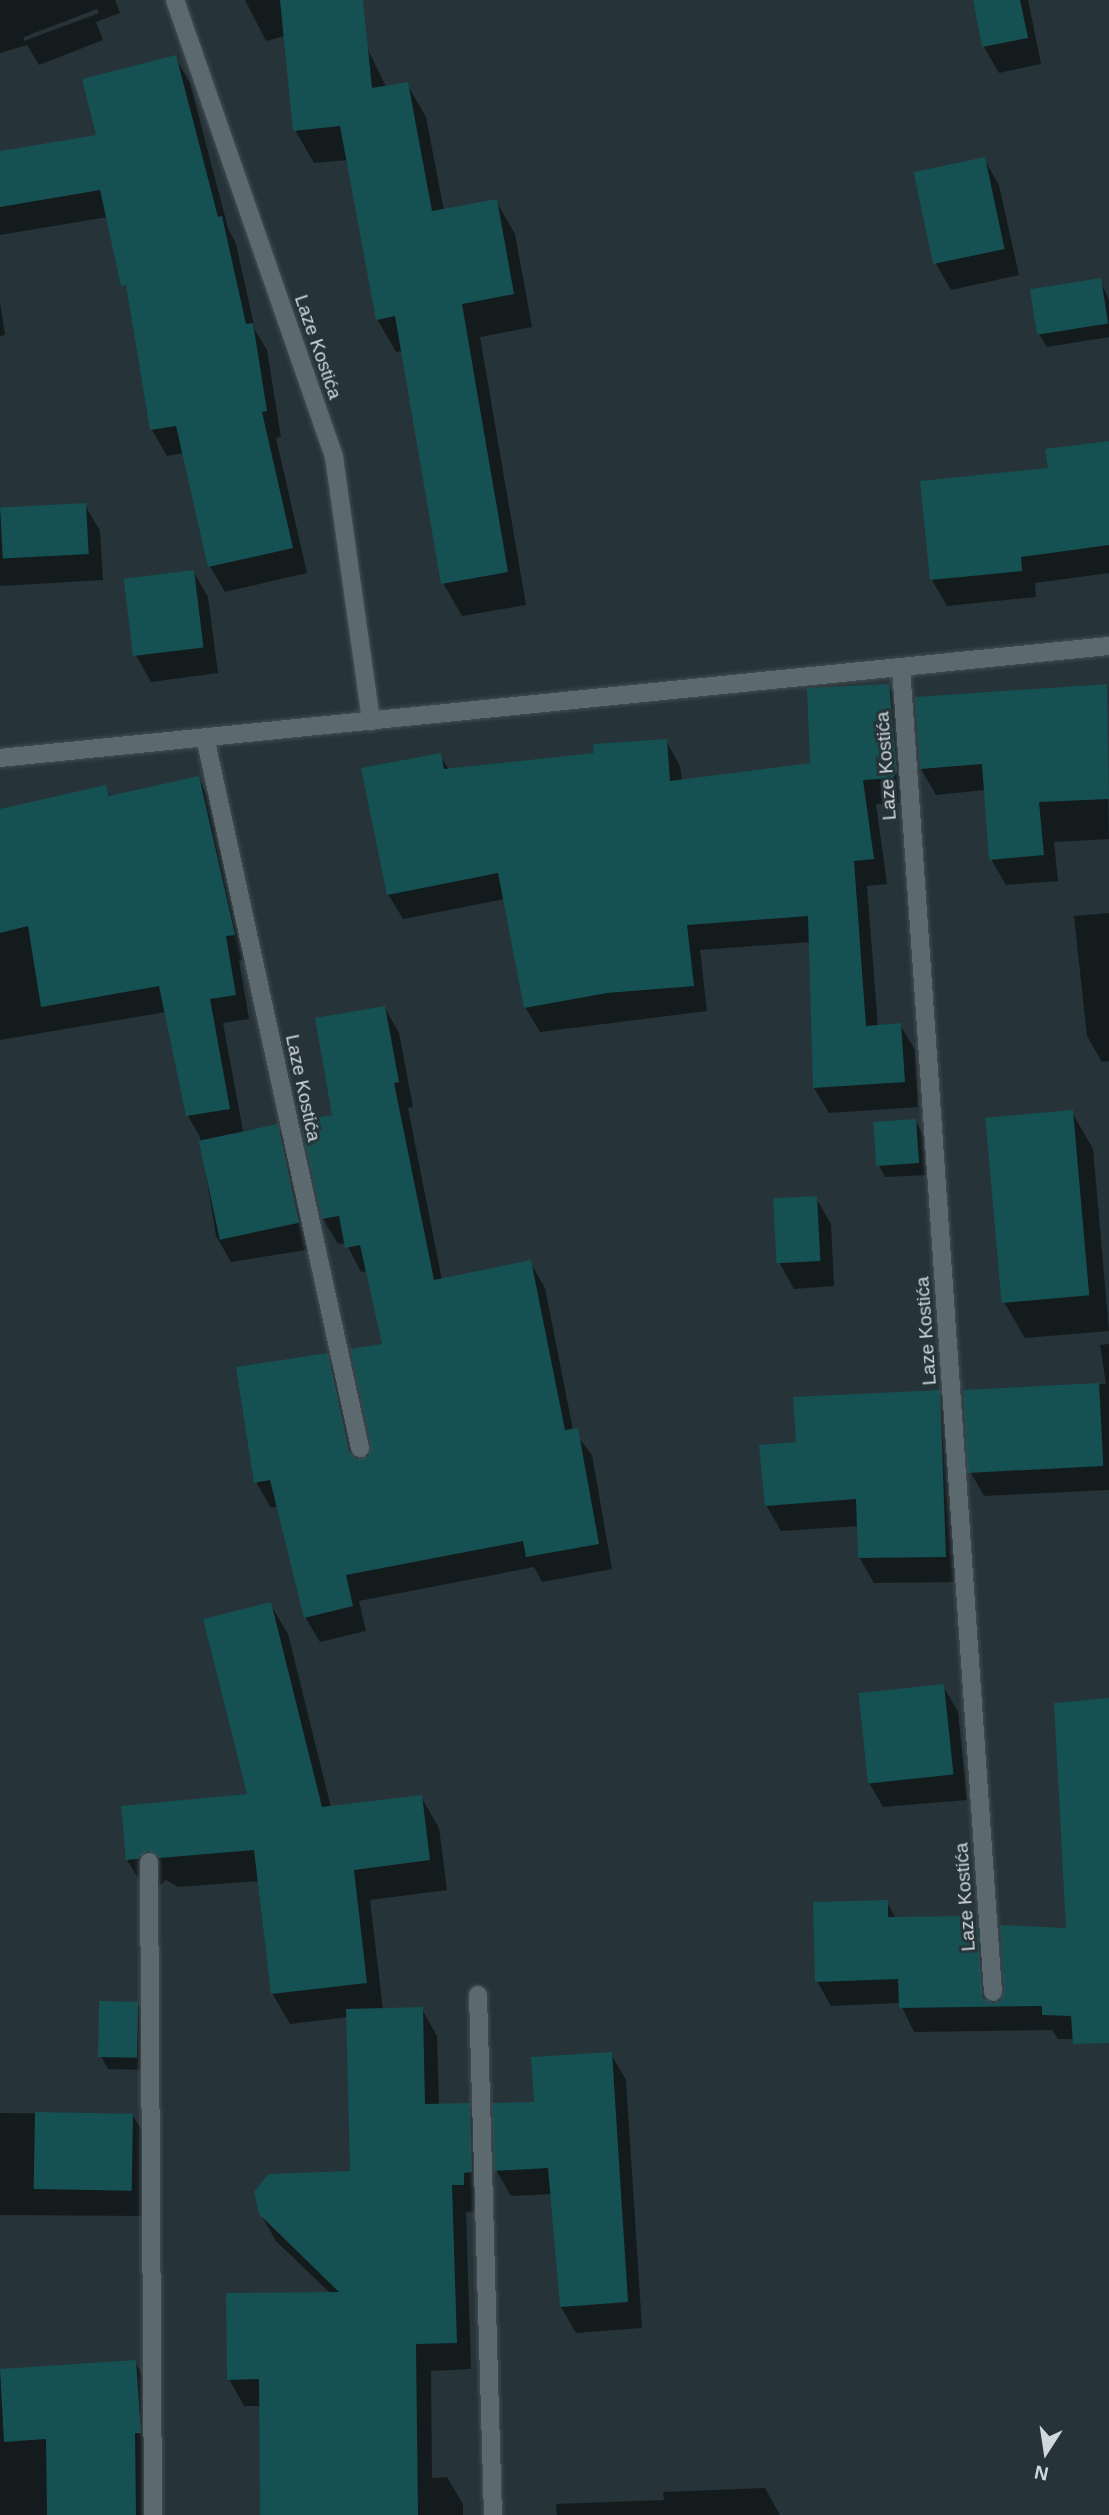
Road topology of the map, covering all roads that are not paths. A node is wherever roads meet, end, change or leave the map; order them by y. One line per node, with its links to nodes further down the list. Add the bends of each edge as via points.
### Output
1 (176, 0): 4 (street, Laze Kostića, via 334,457)
2 (1109, 646): 3 (street)
3 (901, 667): 4 (street); 9 (street, Laze Kostića)
4 (371, 721): 5 (street)
5 (205, 737): 6 (street); 7 (street, Laze Kostića)
6 (0, 758)
7 (359, 1448)
8 (149, 1862): 11 (street)
9 (993, 1992)
10 (478, 1995): 12 (street)
11 (153, 2515)
12 (493, 2515)

